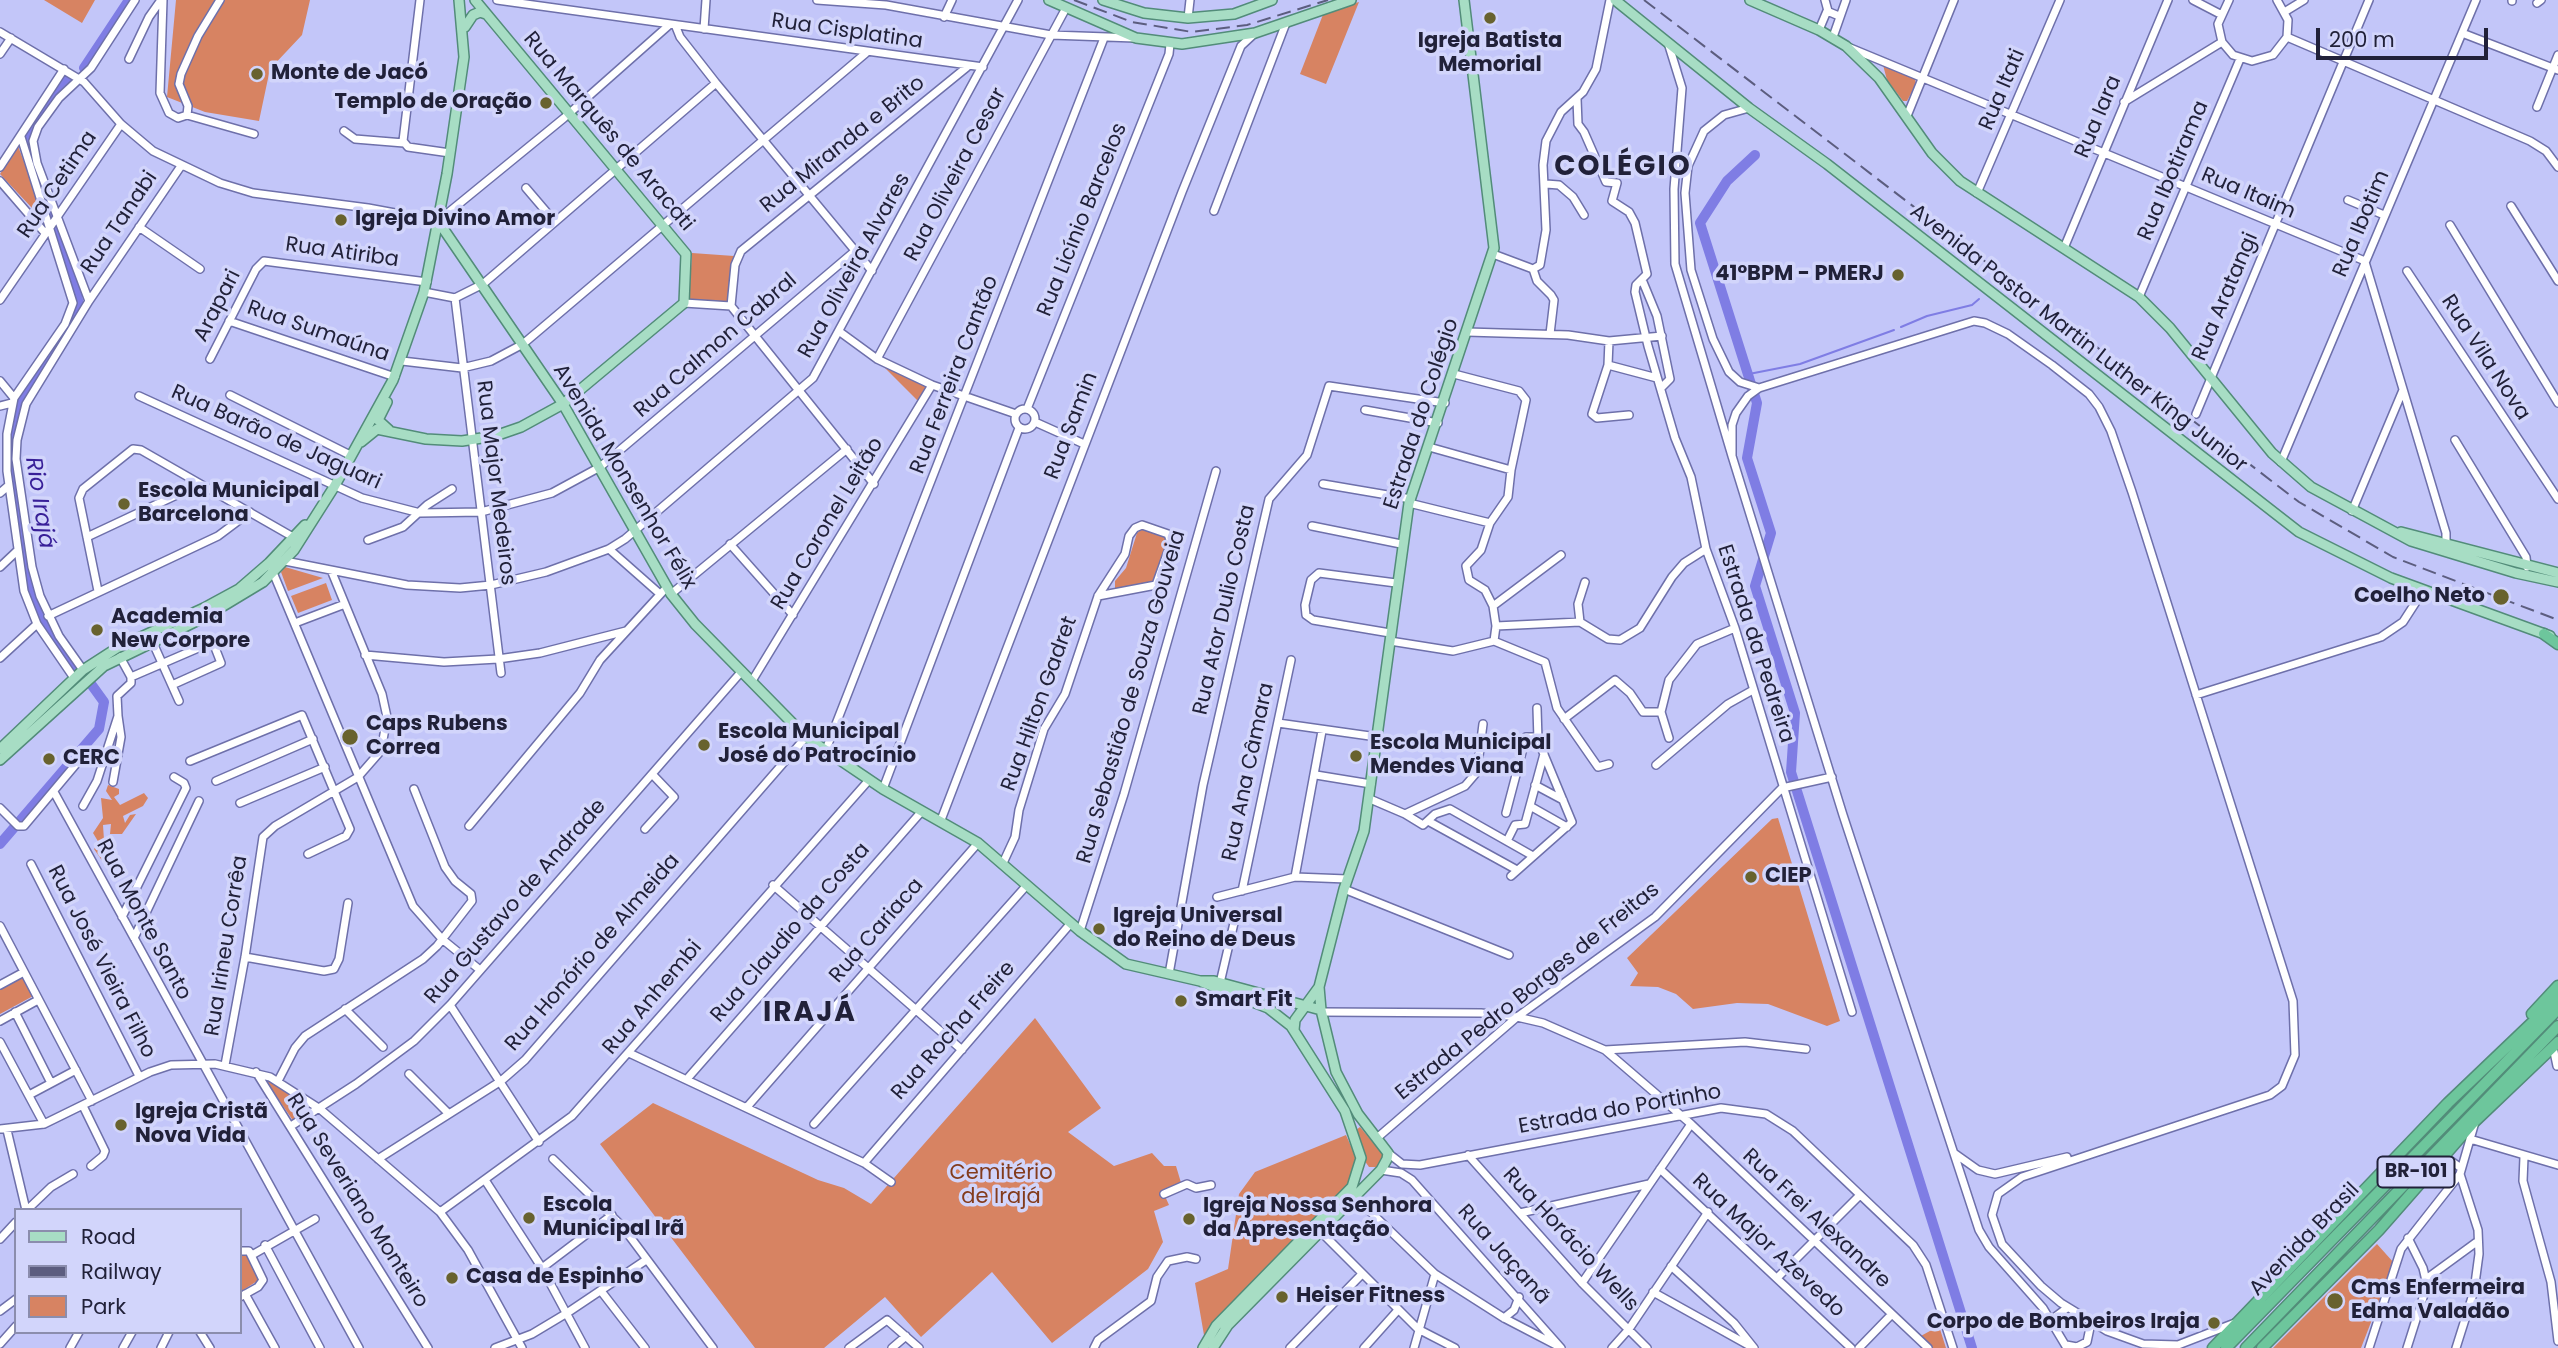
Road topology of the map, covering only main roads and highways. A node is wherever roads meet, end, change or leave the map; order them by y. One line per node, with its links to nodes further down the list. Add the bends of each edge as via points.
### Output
1 (459, 0): 13 (main road)
2 (468, 0): 12 (main road)
3 (475, 0): 12 (main road, Rua Marquês de Aracati)
4 (1049, 0): 7 (main road, via 1136,38 1170,44 1255,33)
5 (1103, 0): 11 (main road)
6 (1272, 0): 11 (main road, via 1220,17 1188,18)
7 (1351, 0)
8 (1466, 0): 34 (main road, Estrada do Colégio, via 1493,254 1410,501 1370,799)
9 (1613, 0): 27 (main road, Avenida Pastor Martin Luther King Junior, via 2299,532 2423,591)
10 (1749, 0): 23 (main road, Avenida Pastor Martin Luther King Junior, via 1846,46 1873,71 1945,168 2139,297 2281,462 2311,487)
11 (1126, 4)
12 (483, 13): 13 (main road, via 469,18); 17 (main road, Rua Marquês de Aracati, via 686,254 684,303)
13 (464, 29): 14 (main road, via 464,57)
14 (438, 221): 15 (main road, via 426,287); 16 (main road, Avenida Monsenhor Félix)
15 (394, 379): 20 (main road, via 378,420); 21 (main road)
16 (554, 390): 17 (main road); 18 (main road, Avenida Monsenhor Félix)
17 (578, 393): 18 (main road); 19 (main road, via 565,404)
18 (563, 404): 19 (main road, Avenida Monsenhor Félix); 20 (main road, via 521,427 471,440 426,439)
19 (571, 418): 32 (main road, Avenida Monsenhor Félix, via 669,591 695,624 806,737 883,789 978,843 1080,931 1126,964)
20 (390, 431): 21 (main road, via 371,432)
21 (350, 454): 22 (main road)
22 (317, 514): 24 (main road, via 293,537); 24 (main road, via 285,561)
23 (2394, 531): 25 (main road, Avenida Pastor Martin Luther King Junior); 26 (main road, Avenida Pastor Martin Luther King Junior, via 2439,551)
24 (272, 568): 30 (main road, via 83,670); 31 (main road, via 232,603 120,657 83,683)
25 (2558, 573)
26 (2558, 582)
27 (2544, 634): 28 (main road, Avenida Pastor Martin Luther King Junior); 29 (highway)
28 (2558, 639)
29 (2558, 644)
30 (0, 749)
31 (0, 761)
32 (1200, 981): 35 (main road, Avenida Monsenhor Félix); 36 (main road, Avenida Monsenhor Félix)
33 (2558, 986): 44 (highway, Avenida Brasil, via 2502,1044)
34 (1319, 987): 38 (main road, Estrada do Colégio); 40 (main road, Estrada do Colégio)
35 (1245, 990): 36 (main road); 38 (main road, Avenida Monsenhor Félix)
36 (1227, 994): 42 (main road, Avenida Monsenhor Félix, via 1268,1008)
37 (2558, 998): 44 (highway, Avenida Brasil)
38 (1306, 1007): 40 (main road, Avenida Monsenhor Félix); 42 (main road, Estrada do Colégio, via 1295,1020)
39 (2558, 1009): 45 (highway); 53 (highway, Avenida Brasil / BR-101)
40 (1321, 1011): 47 (main road, via 1335,1072 1358,1114 1388,1153)
41 (2558, 1026): 54 (highway, Avenida Brasil / BR-101)
42 (1294, 1030): 46 (main road, Avenida Monsenhor Félix, via 1345,1111)
43 (2556, 1050): 55 (highway, BR-101, via 2476,1121 2379,1230)
44 (2494, 1059): 45 (highway, Avenida Brasil)
45 (2465, 1087): 49 (highway, Avenida Brasil / BR-101)
46 (1361, 1158): 47 (main road, via 1367,1166); 48 (main road, via 1352,1187)
47 (1381, 1170): 48 (main road)
48 (1316, 1228): 50 (main road, via 1216,1326); 51 (main road, via 1228,1325)
49 (2326, 1228): 52 (highway, Avenida Brasil / BR-101); 53 (highway, via 2312,1252)
50 (1203, 1348)
51 (1213, 1348)
52 (2213, 1348)
53 (2226, 1348)
54 (2246, 1348)
55 (2262, 1348)

